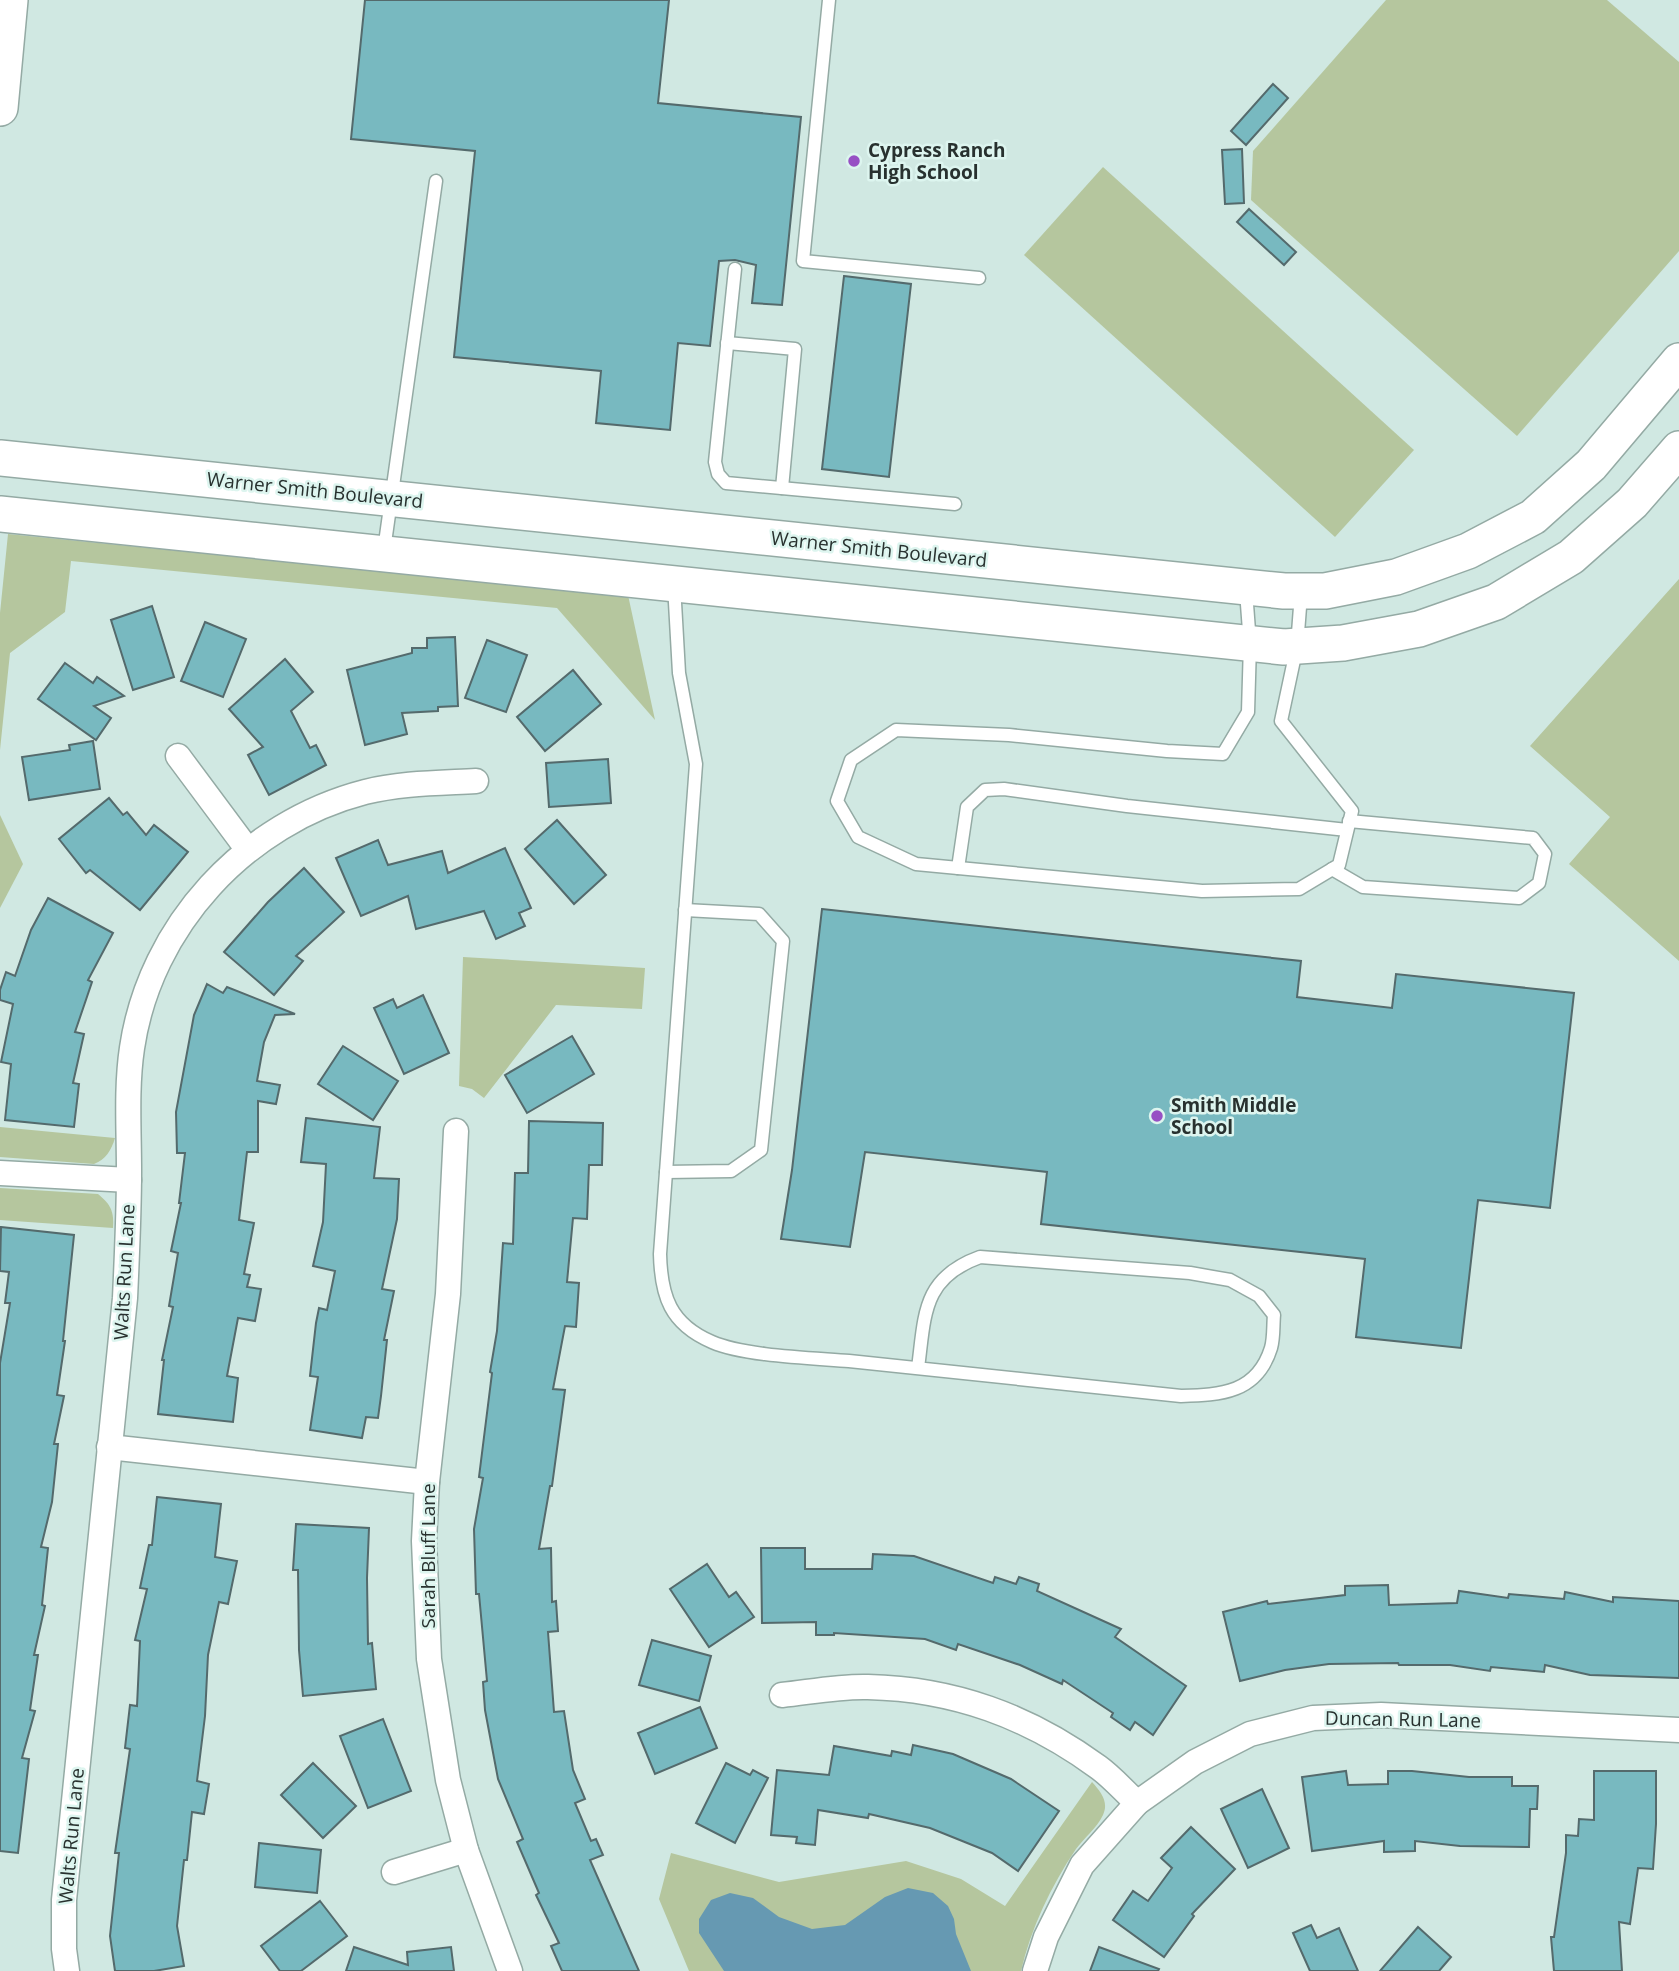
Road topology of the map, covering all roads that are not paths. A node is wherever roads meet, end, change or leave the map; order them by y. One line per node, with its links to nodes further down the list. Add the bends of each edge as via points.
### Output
1 (10, 0): 3 (street)
2 (829, 0): 6 (lane, via 803,261)
3 (0, 108)
4 (436, 181): 12 (lane)
5 (735, 269): 7 (lane)
6 (979, 278)
7 (727, 343): 11 (lane, via 715,462 718,474 726,483); 11 (lane, via 795,349)
8 (1679, 361): 18 (street, Warner Smith Boulevard, via 1591,465 1533,517 1468,551 1396,576 1325,591)
9 (1679, 449): 20 (street, via 1632,503 1572,557 1496,602 1419,629)
10 (0, 458): 12 (street, Warner Smith Boulevard)
11 (782, 488): 13 (lane)
12 (390, 498): 15 (lane); 17 (street, Warner Smith Boulevard)
13 (955, 504)
14 (0, 514): 15 (street)
15 (384, 554): 16 (street)
16 (674, 584): 19 (street); 27 (lane, via 679,673 696,764)
17 (1245, 587): 18 (street, Warner Smith Boulevard); 19 (lane)
18 (1301, 591): 20 (lane)
19 (1250, 644): 20 (street); 25 (lane, via 1248,712 1223,754 896,730 851,760 837,802 858,837 916,864)
20 (1297, 646): 23 (lane, via 1281,721 1352,811)
21 (178, 756): 24 (street)
22 (475, 781): 24 (street, Walts Run Lane, via 367,791 321,806)
23 (1348, 825): 25 (lane, via 985,790 967,807); 26 (lane, via 1339,865); 26 (lane, via 1532,838 1545,854 1539,883 1519,898 1363,887)
24 (248, 850): 31 (street, Walts Run Lane, via 205,890 171,937 143,995 132,1049)
25 (958, 868): 26 (lane, via 1202,891 1299,889)
26 (1332, 869)
27 (685, 910): 29 (lane); 29 (lane, via 759,914 783,941 761,1150 731,1171)
28 (456, 1131): 34 (street, Sarah Bluff Lane, via 449,1294)
29 (666, 1172): 32 (lane, via 661,1282 669,1308 690,1329 713,1343 745,1351)
30 (0, 1173): 31 (street)
31 (129, 1180): 33 (street, Walts Run Lane, via 125,1298)
32 (918, 1368): 32 (lane, via 1181,1396 1215,1395 1244,1387 1261,1369 1271,1347 1274,1315 1259,1296 1230,1280 980,1257 940,1280 926,1307)
33 (110, 1447): 34 (street); 40 (street, Walts Run Lane, via 64,1900)
34 (426, 1482): 38 (street, Sarah Bluff Lane, via 429,1659)
35 (782, 1695): 37 (street, via 866,1687 931,1692 995,1709 1100,1768)
36 (1679, 1730): 37 (street, Duncan Run Lane, via 1381,1715 1313,1718 1250,1734 1195,1762)
37 (1137, 1803): 42 (street, Duncan Run Lane, via 1082,1865 1046,1937)
38 (466, 1850): 39 (street); 41 (street, Sarah Bluff Lane)
39 (394, 1872)
40 (67, 1971)
41 (510, 1971)
42 (1035, 1971)

